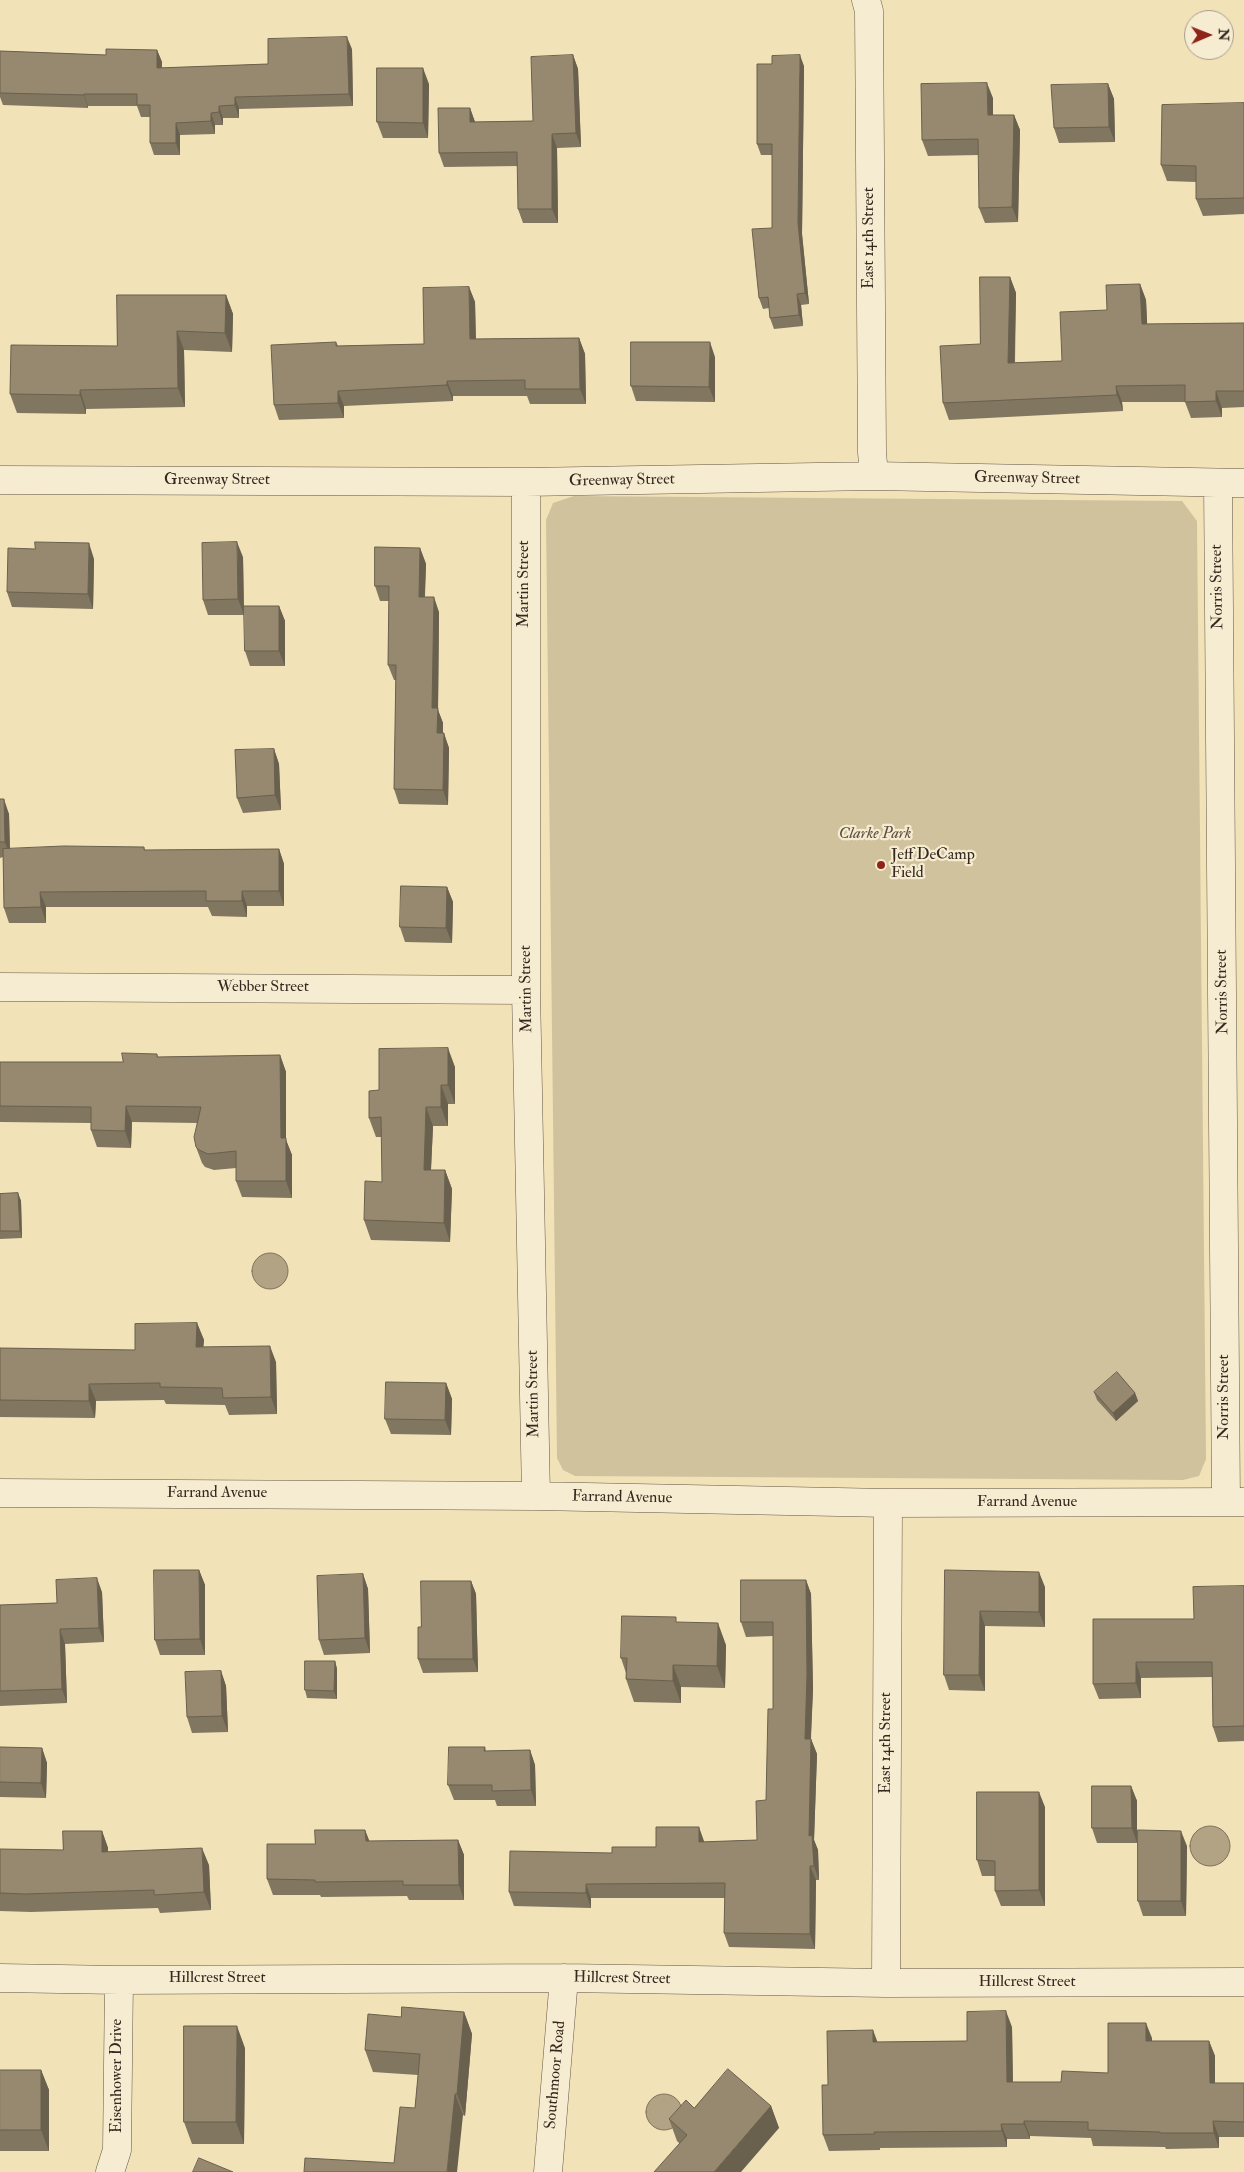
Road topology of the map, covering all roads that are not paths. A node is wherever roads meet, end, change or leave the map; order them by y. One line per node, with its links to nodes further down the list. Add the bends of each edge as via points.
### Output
1 (866, 0): 2 (street, East 14th Street)
2 (874, 476): 4 (street, Greenway Street); 5 (street, Greenway Street)
3 (0, 480): 4 (street, Greenway Street)
4 (526, 482): 7 (street, Martin Street)
5 (1231, 483): 8 (street, Norris Street)
6 (0, 987): 7 (street, Webber Street)
7 (526, 990): 10 (street, Martin Street)
8 (1233, 997): 11 (street, Norris Street)
9 (0, 1493): 10 (street, Farrand Avenue)
10 (536, 1496): 12 (street, Farrand Avenue)
11 (1235, 1502): 12 (street, Farrand Avenue)
12 (888, 1503): 17 (street, East 14th Street)
13 (0, 1978): 15 (street, Hillcrest Street)
14 (564, 1978): 15 (street, Hillcrest Street); 17 (street, Hillcrest Street); 19 (street, Southmoor Road)
15 (119, 1980): 18 (street, Eisenhower Drive, via 117,2150)
16 (1244, 1982): 17 (street, Hillcrest Street)
17 (886, 1983)
18 (110, 2172)
19 (548, 2172)

